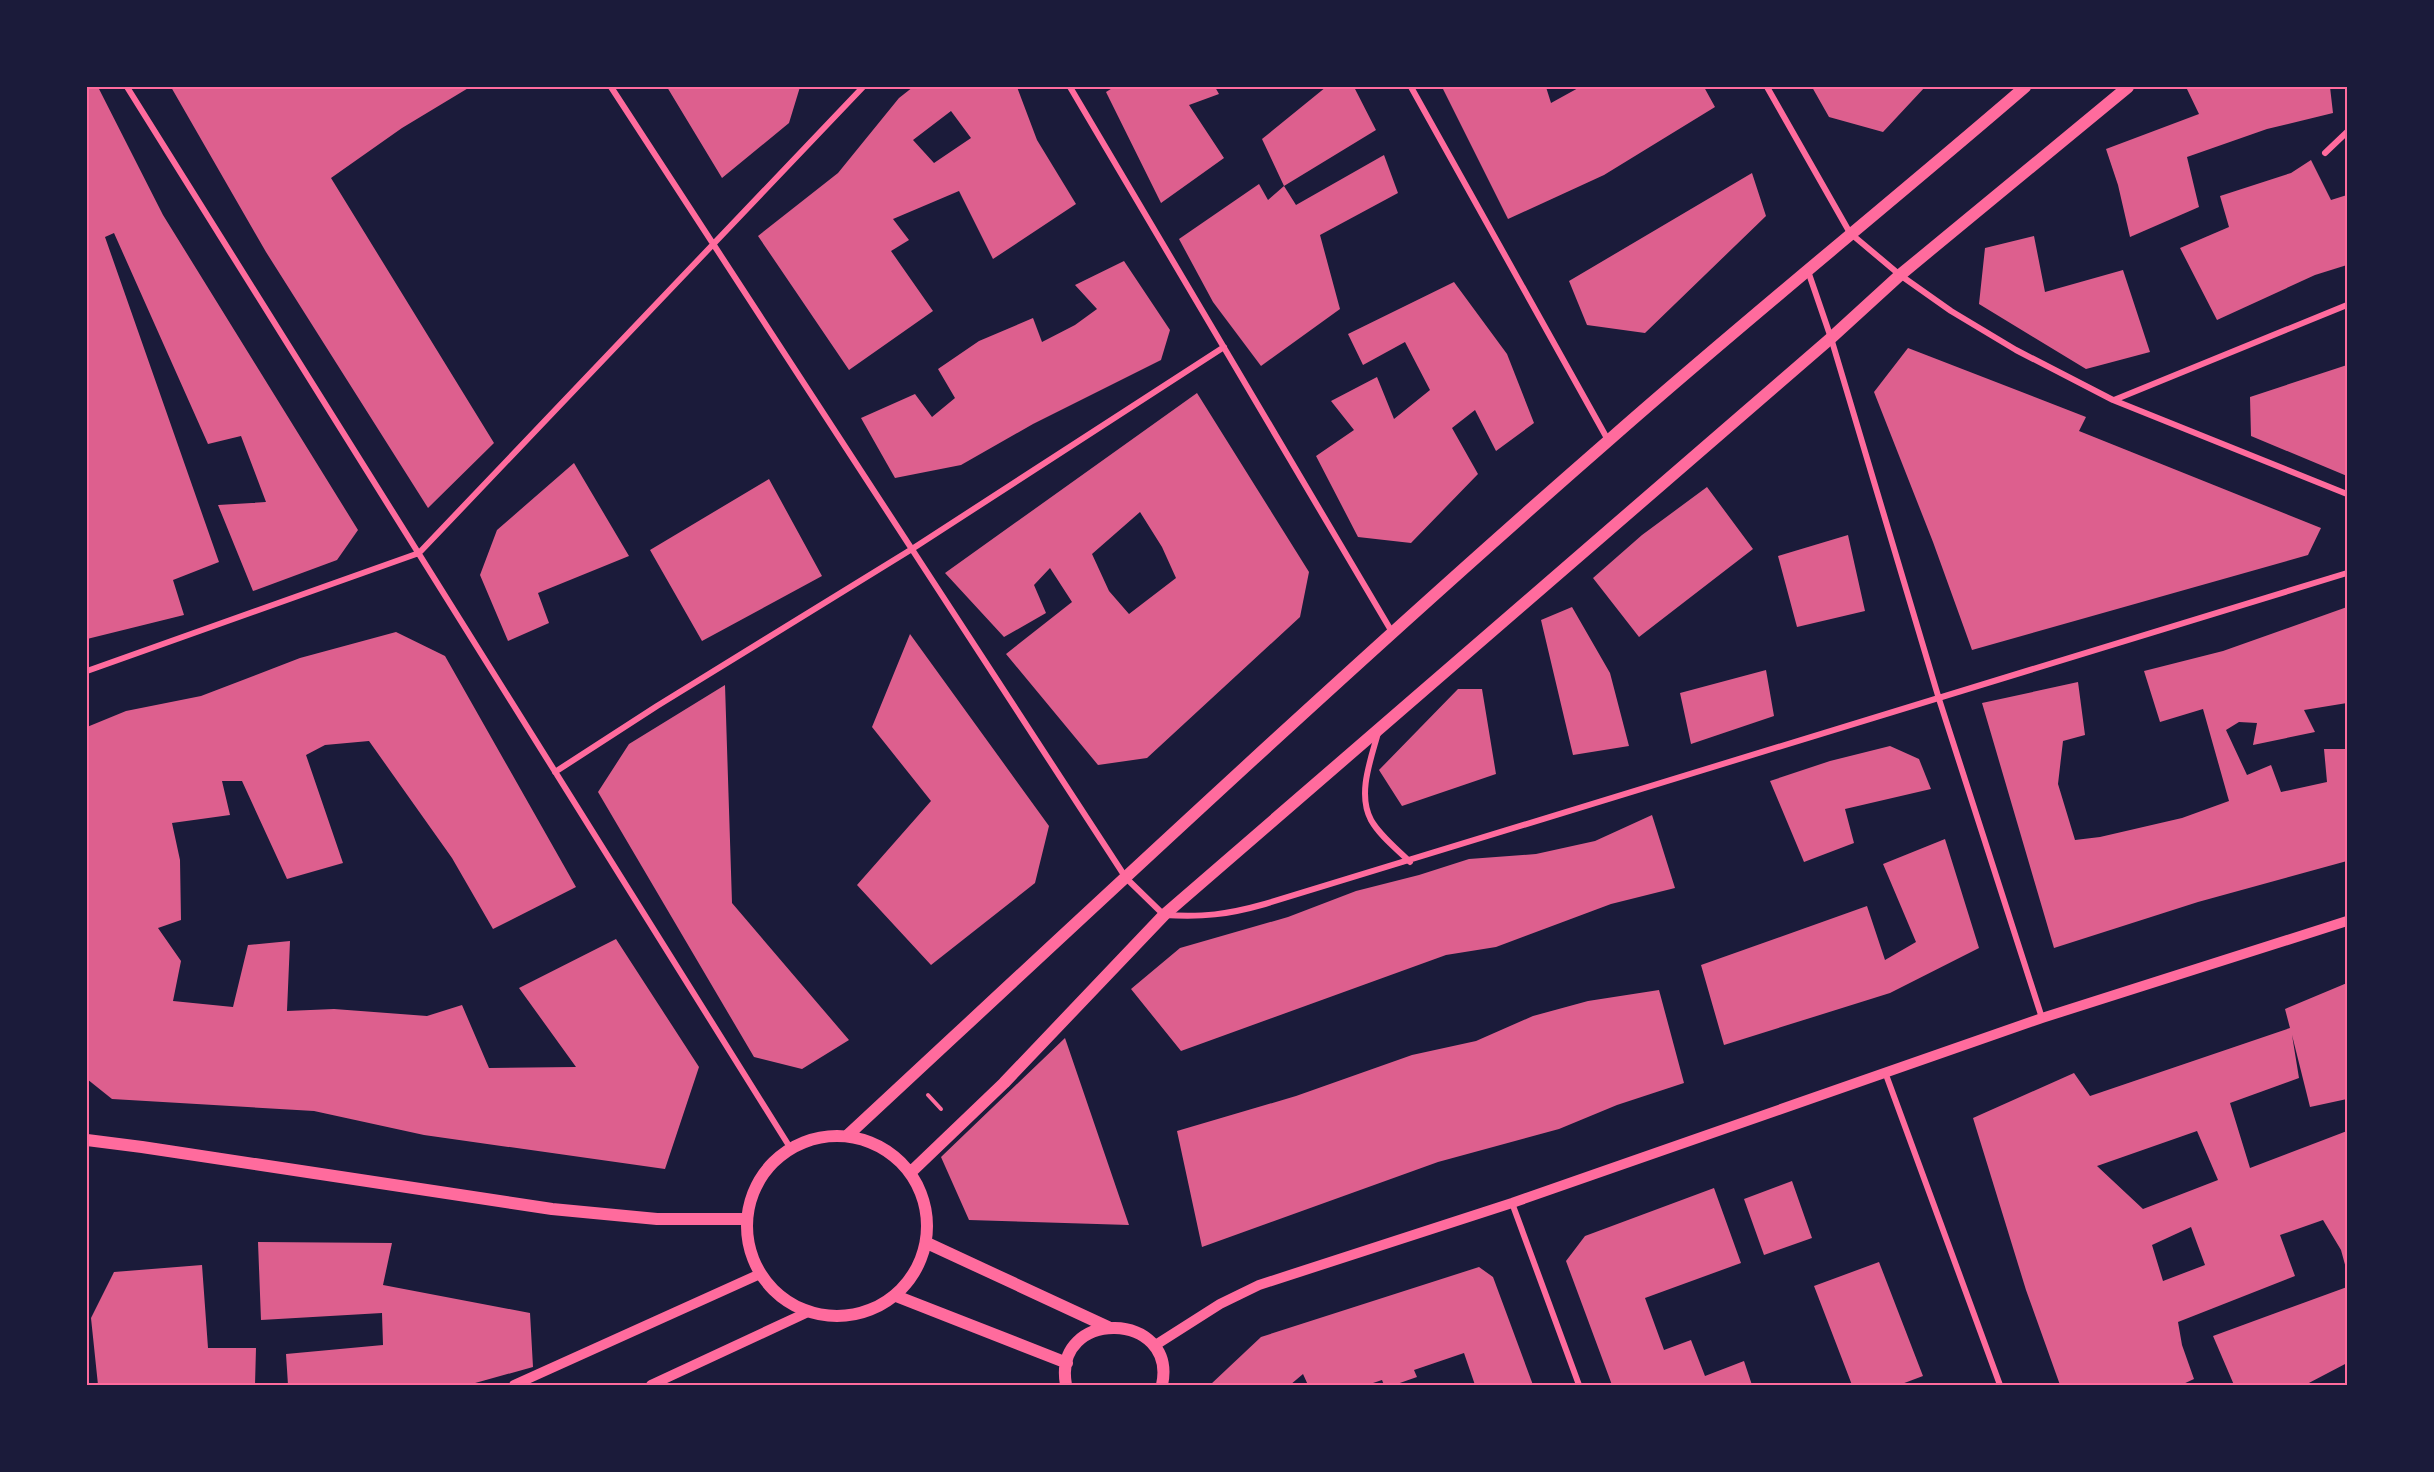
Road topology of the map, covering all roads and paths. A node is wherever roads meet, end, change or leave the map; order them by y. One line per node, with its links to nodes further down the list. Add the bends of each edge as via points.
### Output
1 (127, 87): 22 (street)
2 (611, 87): 12 (street)
3 (863, 87): 12 (street)
4 (1070, 87): 17 (street)
5 (1411, 87): 19 (street)
6 (1767, 87): 11 (street)
7 (2025, 87): 11 (main road)
8 (2128, 87): 14 (main road)
9 (2347, 132): 10 (street)
10 (2325, 153)
11 (1850, 233): 13 (main road); 14 (street)
12 (713, 244): 21 (street); 22 (street)
13 (1808, 271): 16 (street); 19 (main road)
14 (1900, 275): 16 (main road); 18 (street, via 2016,350)
15 (2347, 305): 18 (street)
16 (1831, 338): 26 (street); 27 (main road)
17 (1224, 347): 21 (street); 24 (street)
18 (2113, 400): 20 (street)
19 (1608, 440): 24 (main road)
20 (2347, 494)
21 (912, 549): 28 (street); 30 (street)
22 (419, 553): 25 (street); 28 (street)
23 (2347, 573): 26 (street)
24 (1392, 632): 30 (main road)
25 (87, 671)
26 (1939, 699): 29 (street); 33 (street)
27 (1378, 728): 29 (street, via 1366,778 1366,803 1370,819); 31 (main road)
28 (555, 772): 39 (street)
29 (1410, 862): 31 (street, via 1235,912 1204,917)
30 (1126, 878): 31 (street); 35 (main road)
31 (1164, 915): 36 (main road)
32 (2347, 921): 33 (street)
33 (2042, 1018): 34 (street)
34 (1885, 1072): 41 (street); 55 (street)
35 (910, 1077): 36 (path); 37 (main road)
36 (959, 1126): 40 (main road)
37 (847, 1136): 39 (main road, via 818,1138); 40 (main road, via 874,1143 898,1159)
38 (87, 1140): 42 (main road, via 552,1209 657,1220)
39 (791, 1149): 42 (main road, via 769,1167 753,1191)
40 (910, 1173): 43 (main road, via 918,1183 927,1212)
41 (1512, 1203): 48 (street, via 1259,1285 1220,1304); 54 (street)
42 (746, 1219): 44 (main road, via 749,1248)
43 (927, 1243): 45 (main road, via 916,1272); 47 (main road)
44 (760, 1274): 46 (main road, via 780,1297); 51 (street)
45 (896, 1296): 46 (main road, via 869,1311 837,1317); 49 (main road)
46 (808, 1312): 52 (street)
47 (1108, 1327): 48 (main road, via 1125,1327); 49 (main road, via 1081,1338)
48 (1154, 1346): 53 (main road, via 1161,1360)
49 (1066, 1363): 50 (main road)
50 (1063, 1382)
51 (514, 1385)
52 (651, 1385)
53 (1162, 1385)
54 (1579, 1385)
55 (2001, 1385)

